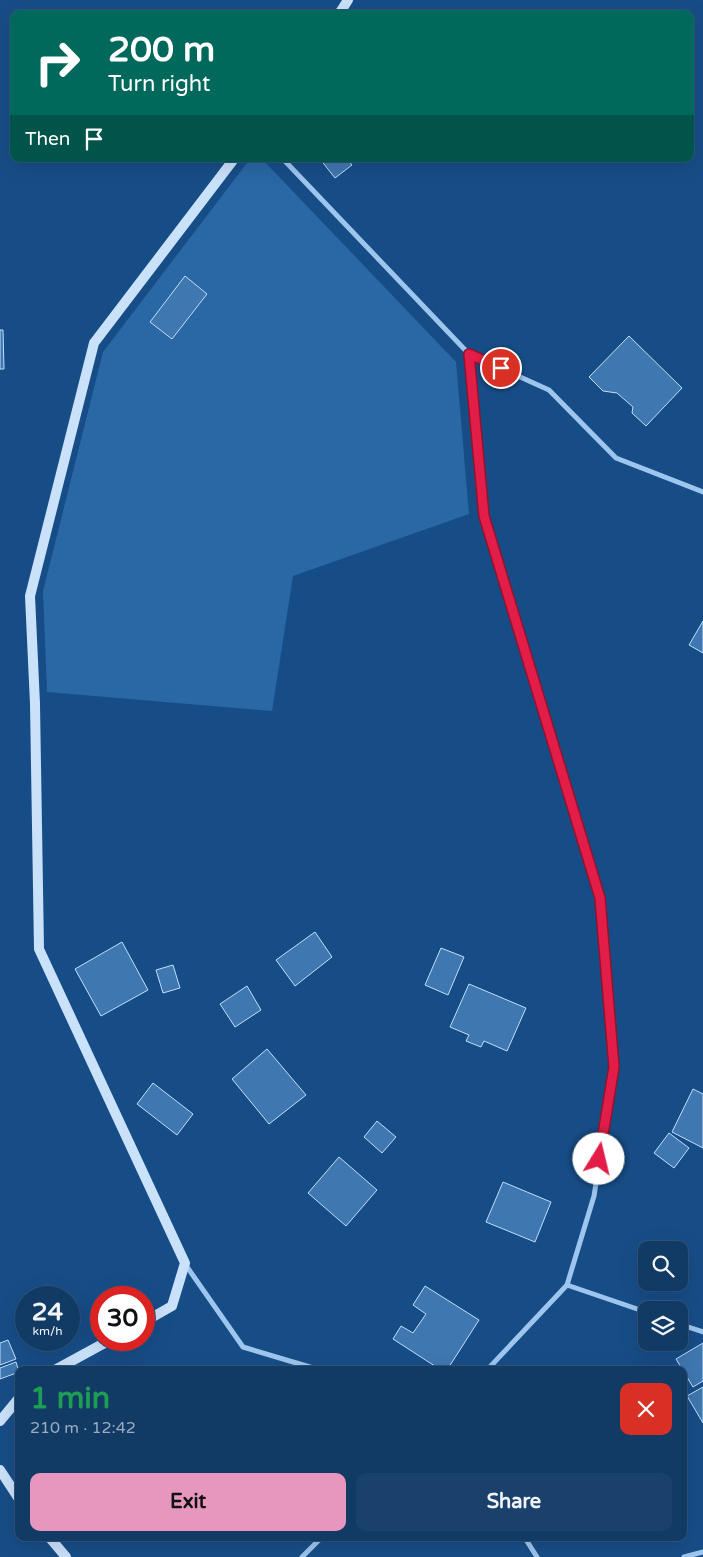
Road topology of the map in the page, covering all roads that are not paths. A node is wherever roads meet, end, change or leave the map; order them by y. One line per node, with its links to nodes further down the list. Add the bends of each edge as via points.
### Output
1 (232, 162): 5 (street, via 94,343 30,596 39,949)
2 (286, 162): 3 (street)
3 (469, 354): 4 (street, via 549,390 616,458); 6 (street, via 484,516 600,898 614,1067 594,1196)
4 (703, 492)
5 (185, 1263): 8 (street, via 172,1306); 13 (street, via 243,1347)
6 (567, 1285): 7 (street); 14 (street)
7 (638, 1309)
8 (155, 1316)
9 (688, 1327): 10 (street)
10 (703, 1332)
11 (90, 1351): 12 (street)
12 (62, 1366)
13 (307, 1366)
14 (491, 1366)
15 (15, 1403): 16 (street)
16 (0, 1421)
17 (0, 1470): 18 (street)
18 (15, 1493)
19 (53, 1541): 23 (street)
20 (318, 1541): 24 (street)
21 (527, 1541): 25 (street)
22 (703, 1552): 26 (street)
23 (66, 1557)
24 (302, 1557)
25 (537, 1557)
26 (684, 1557)

